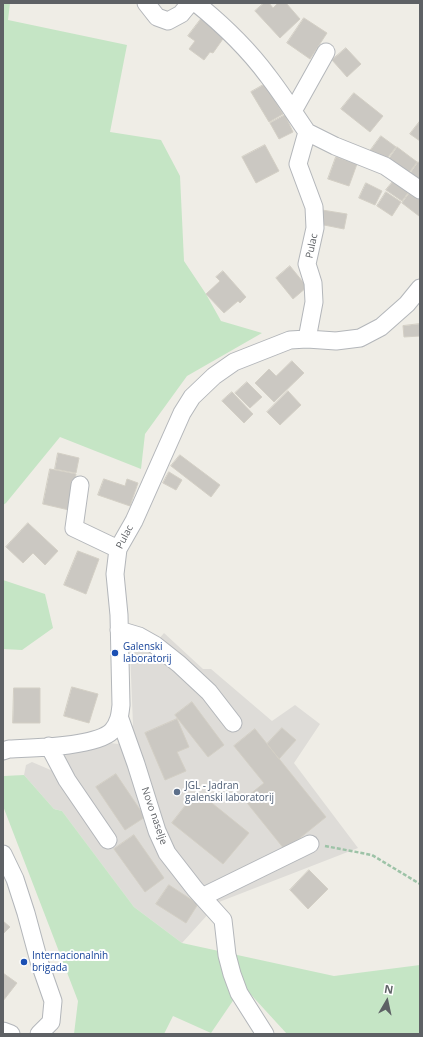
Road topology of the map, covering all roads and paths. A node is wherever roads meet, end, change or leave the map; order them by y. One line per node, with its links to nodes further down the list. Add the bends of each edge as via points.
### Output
1 (146, 3): 2 (street, via 157,17 168,21 181,14)
2 (190, 3)
3 (196, 3): 5 (street, via 246,50 268,75)
4 (326, 52): 5 (street)
5 (293, 111): 6 (street)
6 (308, 132): 7 (street, via 385,166); 9 (street, Pulac, via 298,164 314,207 316,228 308,264 314,302)
7 (420, 190)
8 (420, 288): 9 (street, Pulac, via 407,304 381,327 360,338 336,342)
9 (307, 339): 11 (street, Pulac, via 290,340 234,362 214,376 192,397 182,413 134,521)
10 (80, 485): 11 (street, via 74,528)
11 (118, 549): 12 (street, Pulac, via 115,574)
12 (119, 630): 13 (street, Pulac); 14 (street, via 139,636 155,645 179,664 210,692)
13 (120, 719): 15 (street, via 112,731 93,740); 21 (street, Novo naselje, via 157,831 167,853)
14 (233, 723)
15 (49, 746): 16 (street); 17 (street, via 67,780)
16 (3, 751)
17 (108, 840)
18 (310, 844): 20 (path, via 372,855); 21 (street)
19 (3, 854): 24 (street, via 15,879 53,1001 51,1022)
20 (420, 884)
21 (202, 897): 25 (street, Novo naselje, via 223,920 227,955 237,987)
22 (3, 1031): 23 (street)
23 (11, 1034)
24 (39, 1034)
25 (265, 1034)

